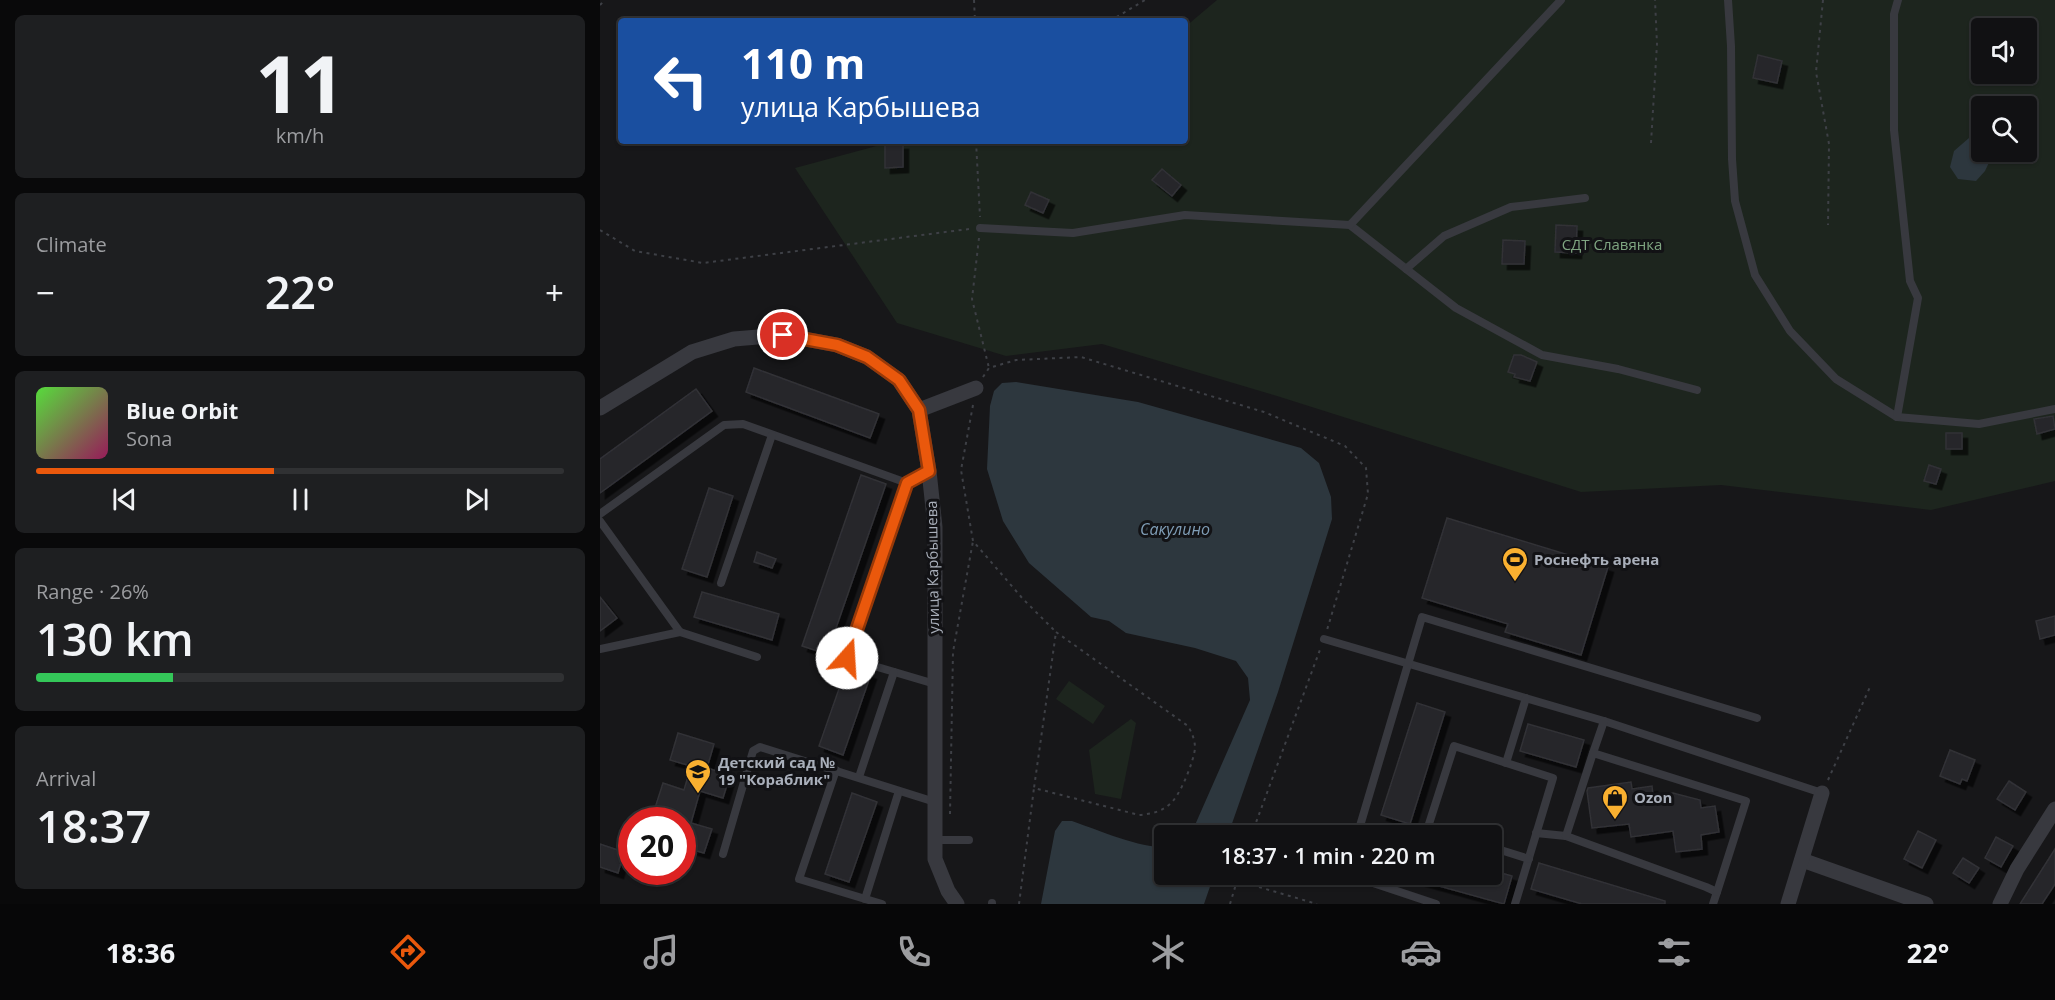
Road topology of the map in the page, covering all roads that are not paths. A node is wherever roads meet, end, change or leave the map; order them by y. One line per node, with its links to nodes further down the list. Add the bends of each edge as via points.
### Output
1 (1561, 0): 5 (lane)
2 (1728, 0): 13 (lane, via 1735,201 1755,274 1790,331 1836,379)
3 (1898, 0): 13 (lane, via 1894,14 1894,130 1910,281 1918,298)
4 (1585, 198): 7 (lane, via 1511,207 1444,236)
5 (1350, 225): 6 (lane, via 1185,215 1073,233); 7 (lane)
6 (980, 228)
7 (1406, 269): 9 (lane, via 1455,308 1542,355 1618,369)
8 (975, 388): 12 (street)
9 (1697, 390)
10 (600, 408): 12 (street, улица Карбышева, via 692,352 734,339 783,335 837,345 867,357 899,380)
11 (2055, 409): 13 (lane, via 1979,424)
12 (919, 410): 15 (street, улица Карбышева)
13 (1896, 417)
14 (772, 435): 16 (lane); 17 (lane, via 743,424 724,425); 19 (lane)
15 (929, 471): 16 (lane); 26 (street, улица Карбышева, via 934,527)
16 (907, 483): 25 (lane, via 847,658)
17 (600, 514)
18 (600, 521): 20 (lane)
19 (721, 583)
20 (680, 632): 22 (lane); 23 (lane)
21 (1324, 639): 24 (lane)
22 (600, 650)
23 (758, 657)
24 (1407, 662): 27 (lane); 28 (lane, via 1422,617); 38 (lane)
25 (894, 672): 26 (lane); 33 (lane)
26 (935, 684): 36 (street, улица Карбышева)
27 (1526, 698): 29 (lane); 31 (lane)
28 (1757, 718)
29 (1604, 722): 30 (lane); 35 (lane)
30 (1593, 753): 41 (lane); 49 (lane, via 1746,801)
31 (1506, 763): 39 (lane, via 1454,746); 40 (lane, via 1554,778)
32 (836, 770): 33 (lane); 45 (lane, via 760,747 753,751); 51 (lane, via 799,879)
33 (859, 777): 34 (lane)
34 (899, 791): 36 (lane); 51 (lane)
35 (1822, 793): 47 (street)
36 (935, 802): 42 (street, улица Карбышева)
37 (2055, 808): 57 (street, via 2017,868)
38 (1360, 825)
39 (1429, 825)
40 (1536, 832): 41 (lane); 46 (lane)
41 (1566, 836): 49 (lane)
42 (935, 840): 43 (lane); 50 (street, улица Карбышева, via 935,859)
43 (969, 840)
44 (1502, 850): 46 (lane)
45 (723, 854)
46 (1529, 859): 53 (lane)
47 (1802, 860): 55 (street); 56 (street)
48 (1379, 885): 52 (lane)
49 (1717, 892): 54 (lane)
50 (950, 898)
51 (873, 902)
52 (1436, 904)
53 (1515, 904)
54 (1713, 904)
55 (1788, 904)
56 (1926, 904)
57 (2000, 904)

